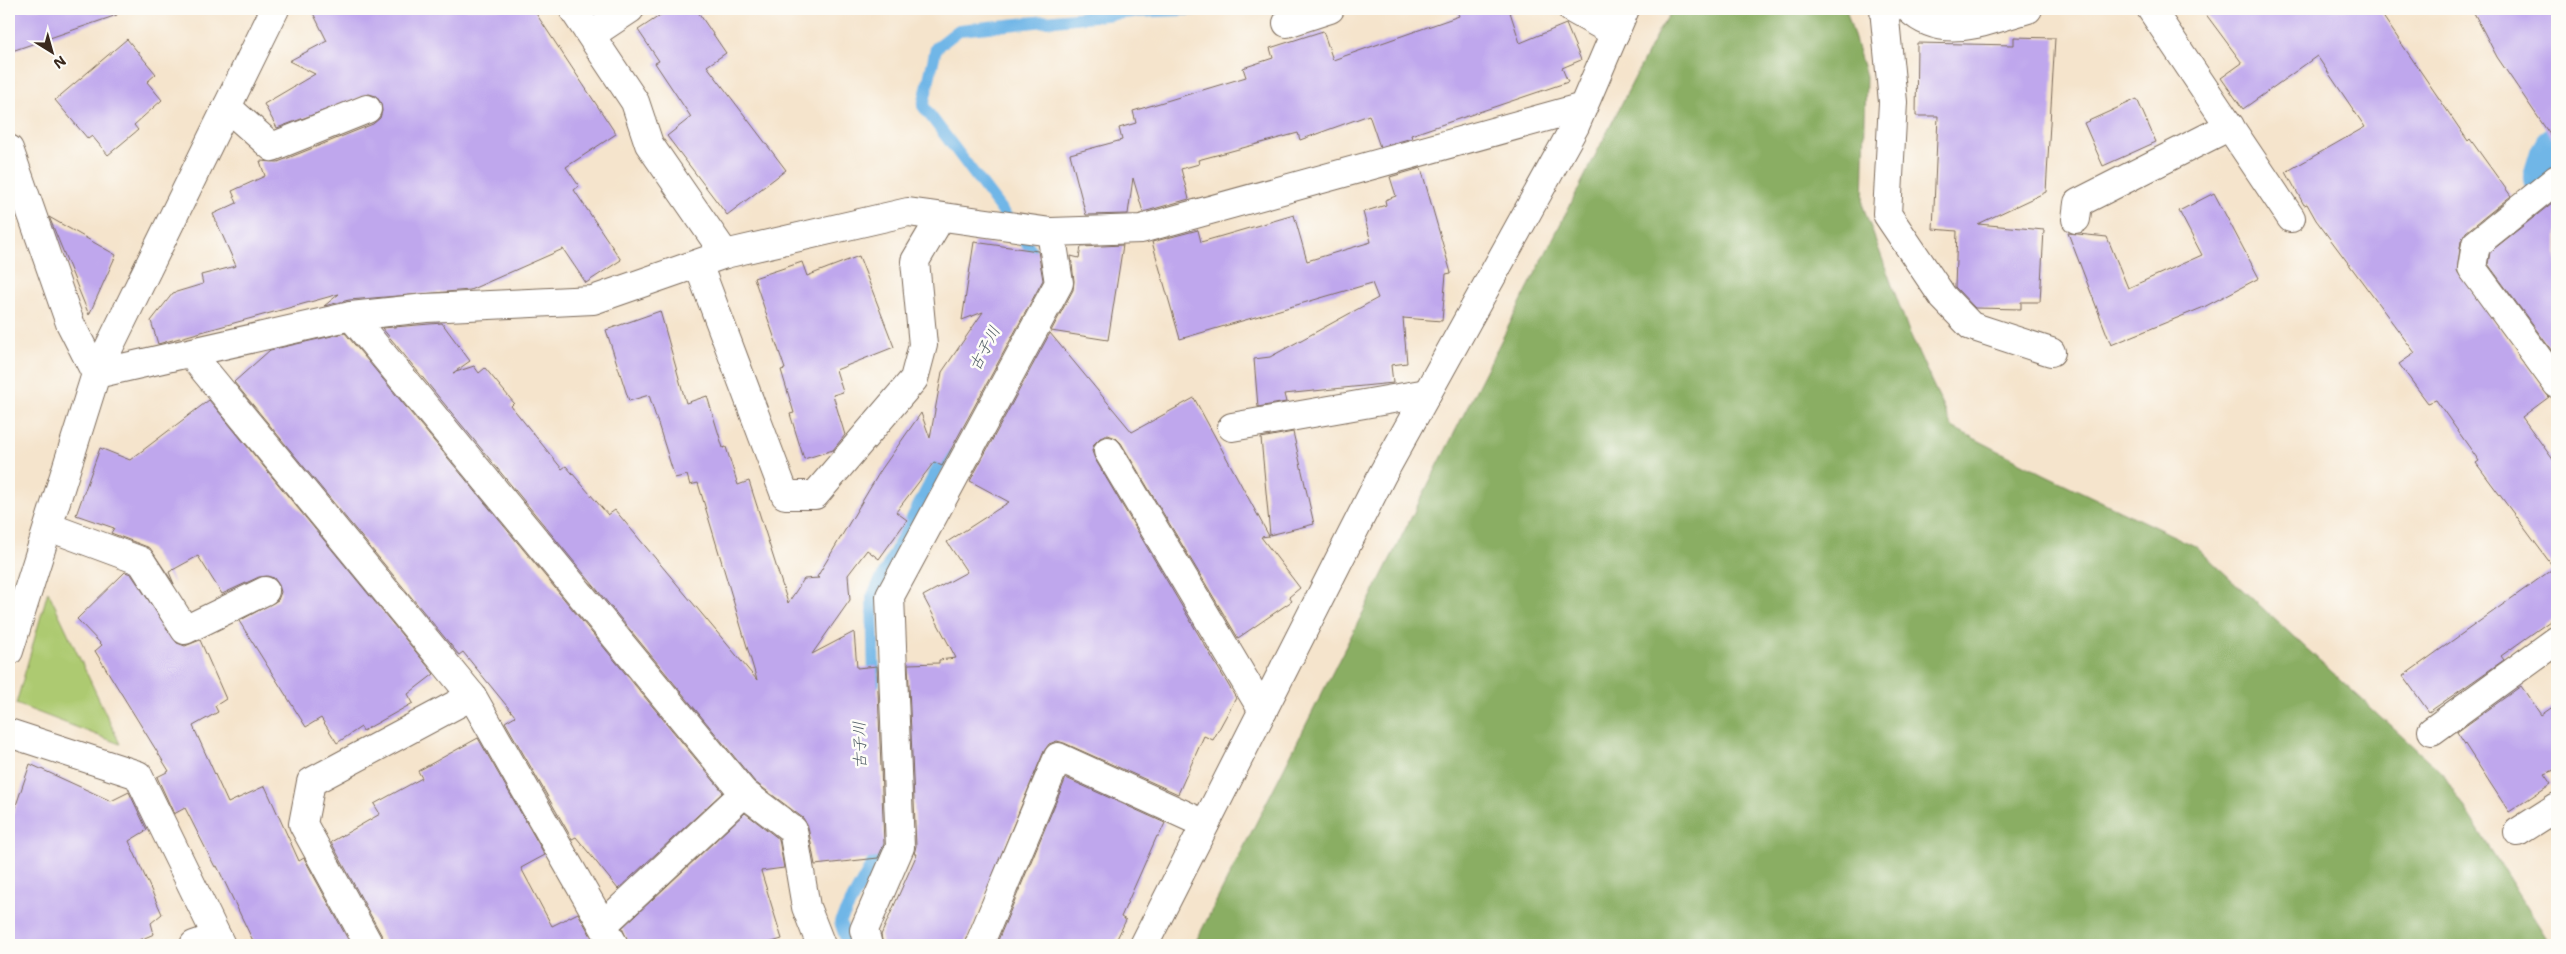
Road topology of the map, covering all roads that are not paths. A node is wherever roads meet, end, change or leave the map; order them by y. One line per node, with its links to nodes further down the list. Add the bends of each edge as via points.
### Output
1 (275, 9): 13 (street)
2 (573, 9): 12 (street)
3 (630, 9): 12 (street)
4 (1330, 9): 11 (street)
5 (1572, 9): 10 (street)
6 (1884, 9): 26 (street, via 1893,102 1886,214 1943,297 1971,326)
7 (1909, 9): 8 (street, via 1922,20 1962,28)
8 (2028, 9)
9 (2151, 9): 16 (street)
10 (1620, 21): 14 (street)
11 (1287, 23)
12 (591, 35): 23 (street, via 635,102 649,144)
13 (227, 107): 15 (street, via 272,147); 28 (street)
14 (1583, 107): 22 (street, via 1141,228); 30 (street)
15 (367, 109)
16 (2230, 126): 20 (street); 21 (street, via 2078,202)
17 (9, 149): 28 (street, via 70,323)
18 (2557, 179): 29 (street, via 2476,244 2472,268)
19 (941, 217): 22 (street); 23 (street, via 908,212); 24 (street, via 915,261 923,345 914,379 815,495 786,495)
20 (2291, 218)
21 (2076, 219)
22 (1051, 232): 49 (street, via 1059,283 890,596 900,847 864,930)
23 (725, 254): 24 (street)
24 (698, 264): 25 (street, via 593,300 426,308)
25 (351, 316): 27 (street, via 234,341); 41 (street)
26 (2052, 352)
27 (191, 354): 28 (street); 37 (street)
28 (96, 374): 33 (street)
29 (2557, 384)
30 (1427, 393): 31 (street); 38 (street)
31 (1232, 427)
32 (1108, 451): 38 (street)
33 (49, 527): 34 (street, via 141,561 185,630); 36 (street)
34 (265, 591)
35 (2557, 640): 39 (street)
36 (9, 651)
37 (472, 696): 45 (street); 47 (street, via 311,782 303,824)
38 (1263, 711): 43 (street)
39 (2432, 731)
40 (9, 733): 46 (street, via 138,776)
41 (744, 793): 45 (street); 48 (street, via 793,830 806,907)
42 (2557, 807): 44 (street)
43 (1206, 824): 50 (street, via 1058,757); 51 (street)
44 (2518, 832)
45 (609, 935)
46 (211, 942)
47 (369, 945)
48 (821, 945)
49 (868, 945)
50 (979, 945)
51 (1144, 945)

